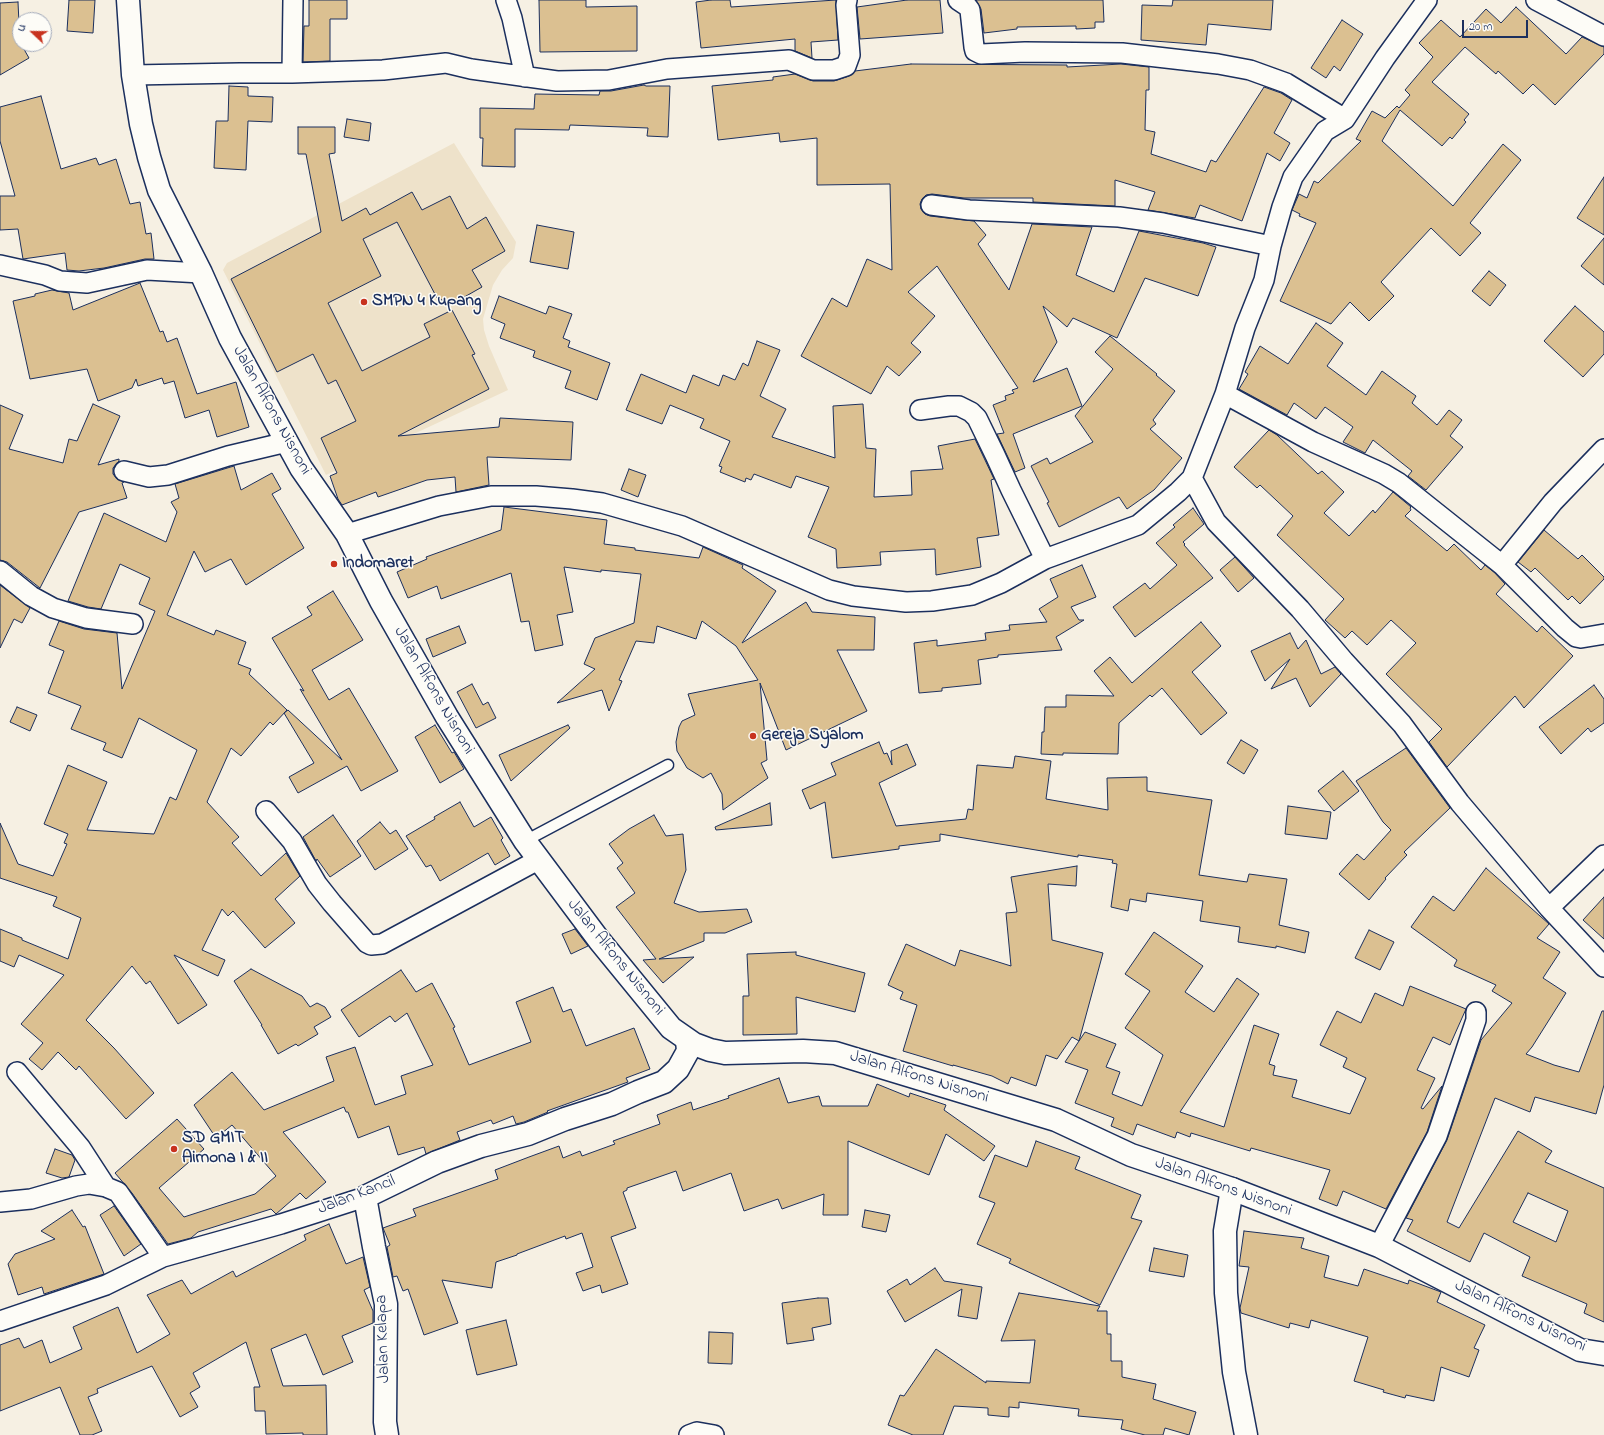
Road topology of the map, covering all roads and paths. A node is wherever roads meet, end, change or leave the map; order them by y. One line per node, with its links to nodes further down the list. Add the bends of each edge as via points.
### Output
1 (128, 0): 10 (main road, Jalan Alfons Nisnoni)
2 (293, 0): 9 (street)
3 (506, 0): 11 (street)
4 (848, 0): 11 (street, via 846,5 850,55 846,66 834,70 814,70 789,60 667,69 609,80 557,81)
5 (958, 0): 12 (street, via 970,10 974,47 975,51 981,54 1122,54 1218,64 1250,70 1286,83)
6 (1427, 0): 12 (street)
7 (1536, 0): 8 (street)
8 (1604, 36)
9 (292, 73): 10 (street); 11 (street, via 383,70 446,63)
10 (133, 75): 16 (main road, Jalan Alfons Nisnoni, via 141,124 159,190)
11 (525, 77)
12 (1345, 119): 14 (street, via 1325,131 1293,176)
13 (931, 205): 14 (street, via 969,210 1119,218 1163,224)
14 (1271, 246): 17 (street, via 1264,280 1244,328)
15 (0, 265): 16 (street, via 60,281 87,283 147,270)
16 (201, 273): 19 (main road, Jalan Alfons Nisnoni, via 230,338)
17 (1225, 394): 22 (street); 25 (street, via 1319,445 1399,483)
18 (920, 410): 24 (street, via 959,406 977,418)
19 (287, 442): 21 (street, via 228,456 168,475 149,477); 23 (main road, Jalan Alfons Nisnoni, via 301,468)
20 (1604, 449): 25 (street, via 1553,502)
21 (124, 471)
22 (1192, 478): 24 (street, via 1138,525); 34 (street, via 1216,522 1300,609 1344,662 1402,724 1460,803)
23 (347, 534): 24 (street, via 439,506 491,496 572,499 602,503 682,526 829,590 853,596 906,602 972,595 1001,583); 31 (main road, Jalan Alfons Nisnoni, via 380,601 447,717)
24 (1045, 559)
25 (1502, 565): 28 (street, via 1576,637)
26 (0, 571): 27 (street, via 31,596 53,608 86,618)
27 (133, 624)
28 (1604, 634)
29 (668, 765): 31 (lane)
30 (266, 810): 33 (street, via 292,841 317,884 371,945 382,944)
31 (525, 841): 33 (main road, Jalan Alfons Nisnoni)
32 (1604, 855): 34 (street)
33 (538, 860): 37 (main road, Jalan Alfons Nisnoni, via 651,1004 671,1028)
34 (1549, 908): 35 (street)
35 (1604, 967)
36 (1476, 1012): 43 (street, via 1476,1020 1437,1136)
37 (687, 1040): 40 (main road, Jalan Alfons Nisnoni, via 710,1050 725,1053 835,1053 1056,1120 1131,1155); 41 (main road, Jalan Kancil, via 688,1051 673,1075 664,1082 528,1134 481,1146 437,1162)
38 (17, 1072): 39 (street, via 80,1148)
39 (106, 1187): 42 (street, via 89,1184 31,1199); 44 (street, via 118,1192)
40 (1232, 1189): 43 (main road, Jalan Alfons Nisnoni); 50 (main road, via 1225,1231 1226,1293 1234,1372)
41 (365, 1196): 44 (street, Jalan Kancil, via 281,1224); 47 (main road, Jalan Kelapa, via 386,1304)
42 (0, 1202)
43 (1379, 1246): 46 (main road, Jalan Alfons Nisnoni, via 1580,1350)
44 (163, 1257): 45 (street, Jalan Kancil, via 106,1285)
45 (0, 1321)
46 (1604, 1354)
47 (387, 1435)
48 (689, 1435): 49 (street, via 697,1432)
49 (714, 1435)
50 (1246, 1435)

